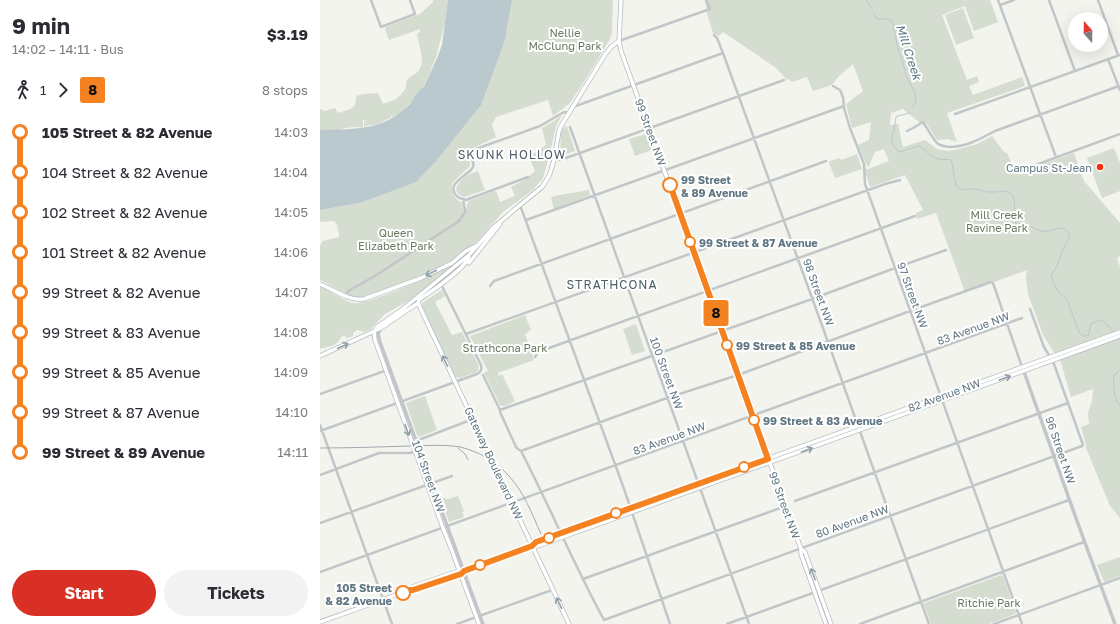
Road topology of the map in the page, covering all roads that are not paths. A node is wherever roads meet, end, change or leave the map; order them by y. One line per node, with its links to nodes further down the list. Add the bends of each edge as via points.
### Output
1 (371, 0): 2 (street, via 381,26 414,14)
2 (410, 0)
3 (621, 0): 11 (main road, 99 Street NW)
4 (706, 0): 11 (street, via 710,9)
5 (998, 0): 9 (street)
6 (1014, 0): 9 (street)
7 (1049, 0): 15 (street)
8 (1098, 0): 13 (street)
9 (1000, 5): 20 (street)
10 (714, 35): 12 (street, 98 Street NW)
11 (619, 41): 17 (main road, 99 Street NW); 24 (main road, via 606,53)
12 (723, 53): 17 (street); 22 (street, 98 Street NW)
13 (1119, 55): 14 (street)
14 (1108, 59): 15 (street); 19 (street)
15 (1075, 71): 20 (street)
16 (784, 80): 22 (street)
17 (634, 86): 24 (street); 29 (main road, 99 Street NW)
18 (833, 86): 23 (street, 97 Street NW, via 841,91)
19 (1119, 86): 21 (street); 27 (street)
20 (1030, 87): 26 (street); 27 (street)
21 (1120, 90)
22 (739, 96): 29 (street); 32 (street, 98 Street NW)
23 (844, 106): 32 (street); 42 (street, 97 Street NW, via 863,163)
24 (573, 107): 25 (main road)
25 (569, 113): 35 (main road, via 559,129); 44 (street, via 564,112 540,126 474,150 470,156 472,168 454,187 456,195)
26 (955, 114)
27 (1040, 115): 30 (street, via 958,147 936,143 923,122); 34 (street)
28 (570, 127): 33 (street, 100 Street NW)
29 (649, 128): 33 (street); 38 (main road, 99 Street NW)
30 (907, 131)
31 (1120, 134): 34 (street)
32 (754, 138): 38 (street); 41 (street, 98 Street NW)
33 (580, 153): 35 (street); 43 (street, 100 Street NW)
34 (1056, 157): 37 (street)
35 (554, 160): 45 (main road, via 542,187)
36 (826, 161): 41 (street)
37 (1026, 169)
38 (664, 171): 43 (street); 46 (main road, 99 Street NW)
39 (528, 177): 44 (street)
40 (900, 180): 42 (street)
41 (770, 181): 46 (street); 50 (street, 98 Street NW)
42 (867, 190): 50 (street); 51 (street, 97 Street NW)
43 (595, 196): 49 (street); 52 (street, 100 Street NW)
44 (465, 200): 67 (street, via 465,212 460,221)
45 (520, 204): 48 (main road); 49 (street)
46 (680, 214): 52 (street); 55 (main road, 99 Street NW)
47 (915, 216): 51 (street)
48 (503, 220): 53 (main road); 61 (main road, via 467,266)
49 (526, 220): 59 (street)
50 (784, 220): 55 (street); 58 (street, 98 Street NW)
51 (881, 229): 58 (street); 60 (street, 97 Street NW)
52 (610, 238): 59 (street); 62 (street, 100 Street NW)
53 (479, 245): 56 (main road); 57 (main road)
54 (946, 250): 60 (street)
55 (694, 252): 62 (street); 66 (main road, 99 Street NW)
56 (464, 253): 57 (main road); 67 (main road, one-way to 67, via 452,262 412,282 364,299)
57 (469, 255): 61 (main road, via 469,260); 71 (main road)
58 (798, 259): 66 (street); 68 (street, 98 Street NW)
59 (541, 264): 65 (street, via 494,281); 69 (street)
60 (895, 268): 68 (street); 73 (street, 97 Street NW)
61 (459, 271): 64 (main road)
62 (624, 277): 69 (street); 74 (street, 100 Street NW)
63 (320, 284): 67 (main road)
64 (441, 284): 70 (main road); 81 (street)
65 (490, 286)
66 (708, 291): 74 (street); 78 (main road, 99 Street NW)
67 (344, 296)
68 (812, 298): 78 (street); 86 (street, 98 Street NW)
69 (555, 302): 81 (street); 85 (street)
70 (418, 303): 71 (main road); 77 (main road); 99 (main road, Gateway Boulevard NW, one-way to 70)
71 (404, 308): 79 (main road, via 377,327)
72 (1030, 308): 92 (street)
73 (910, 311): 76 (street, 96 Street NW, via 992,282); 86 (street); 87 (street, 97 Street NW)
74 (638, 316): 85 (street); 89 (street, 100 Street NW)
75 (1022, 318): 76 (street, 83 Avenue NW)
76 (1008, 324): 87 (street, 83 Avenue NW); 93 (street, 96 Street NW)
77 (381, 328): 79 (main road); 94 (street, 104 Street NW, via 378,337)
78 (722, 330): 89 (street); 97 (main road, 99 Street NW)
79 (374, 332): 82 (main road); 84 (main road, 104 Street NW)
80 (1120, 332): 88 (main road, 82 Avenue NW)
81 (466, 334): 99 (street, via 481,371)
82 (365, 335): 84 (main road); 90 (main road, one-way to 82)
83 (1120, 336): 88 (main road, 82 Avenue NW)
84 (375, 340): 94 (main road, 104 Street NW)
85 (570, 341): 91 (street, via 538,352); 98 (street)
86 (828, 342): 97 (street); 100 (street, 98 Street NW)
87 (925, 353): 100 (street, 83 Avenue NW); 102 (street, 97 Street NW)
88 (1065, 354): 92 (main road, 82 Avenue NW)
89 (652, 355): 98 (street); 103 (street, 100 Street NW)
90 (320, 356)
91 (535, 356)
92 (1051, 359): 93 (main road, 82 Avenue NW); 95 (main road, 82 Avenue NW); 107 (street)
93 (1022, 366): 95 (street, 96 Street NW); 102 (main road, 82 Avenue NW)
94 (388, 369): 101 (street); 105 (street, 104 Street NW); 106 (main road, 104 Street NW)
95 (1024, 371): 104 (main road, 82 Avenue NW, one-way to 95); 109 (street, 96 Street NW)
96 (483, 375): 108 (street)
97 (738, 375): 103 (street); 110 (main road, 99 Street NW)
98 (584, 381): 108 (street); 112 (street)
99 (455, 382): 105 (street); 111 (main road, Gateway Boulevard NW)
100 (842, 383): 110 (street, 83 Avenue NW); 114 (street, 98 Street NW)
101 (320, 394)
102 (941, 396): 104 (street, 97 Street NW); 114 (main road, 82 Avenue NW)
103 (668, 398): 112 (street); 119 (street, 100 Street NW)
104 (942, 400): 116 (main road, 82 Avenue NW); 120 (street, 97 Street NW)
105 (401, 401): 106 (street); 117 (street, 104 Street NW)
106 (397, 402): 115 (street); 118 (main road, 104 Street NW, one-way to 118)
107 (1068, 403): 109 (street); 124 (street, 80 Avenue NW, via 1083,445)
108 (500, 410): 122 (street)
109 (1039, 414): 120 (street); 124 (street, 96 Street NW)
110 (753, 416): 119 (street, 83 Avenue NW); 125 (main road, 99 Street NW)
111 (473, 420): 117 (street); 138 (main road, Gateway Boulevard NW)
112 (599, 423): 122 (street); 126 (street)
113 (320, 425): 115 (street)
114 (858, 426): 116 (street, 98 Street NW); 125 (main road, 82 Avenue NW)
115 (321, 431): 127 (street)
116 (859, 431): 125 (main road, 82 Avenue NW, one-way to 116); 128 (street, 98 Street NW)
117 (416, 440): 118 (street); 121 (street, 104 Street NW)
118 (411, 442): 123 (main road, 104 Street NW)
119 (683, 442): 126 (street, 83 Avenue NW); 133 (street, 100 Street NW)
120 (957, 444): 128 (street); 134 (street, 97 Street NW)
121 (420, 450): 123 (street); 131 (street, 104 Street NW)
122 (521, 451): 135 (street)
123 (415, 452): 127 (street, via 379,453); 132 (main road, 104 Street NW)
124 (1054, 457): 134 (street, 80 Avenue NW); 136 (street, 96 Street NW)
125 (769, 461): 133 (main road); 139 (main road, 99 Street NW)
126 (615, 466): 135 (street, 83 Avenue NW); 140 (street)
127 (336, 469): 129 (street); 141 (street)
128 (874, 473): 137 (street); 142 (street, 98 Street NW)
129 (320, 475)
130 (452, 476): 131 (street)
131 (432, 483): 132 (street); 144 (street, 104 Street NW)
132 (427, 485): 141 (street); 145 (main road, 104 Street NW)
133 (699, 486): 140 (main road); 147 (street, 100 Street NW)
134 (972, 486): 142 (street, 80 Avenue NW); 146 (street, 97 Street NW)
135 (542, 492): 138 (street, 83 Avenue NW); 148 (street)
136 (1069, 500): 146 (street); 149 (street, 96 Street NW)
137 (795, 501)
138 (512, 503): 144 (street, 83 Avenue NW); 150 (main road, Gateway Boulevard NW)
139 (786, 506): 147 (street); 151 (main road, 99 Street NW)
140 (631, 510): 148 (main road); 153 (street)
141 (352, 512): 143 (street); 152 (street)
142 (890, 516): 151 (street, 80 Avenue NW); 154 (street, 98 Street NW)
143 (320, 523)
144 (448, 526): 145 (street, 83 Avenue NW); 156 (street, 104 Street NW)
145 (443, 528): 152 (street, 83 Avenue NW); 156 (main road, 104 Street NW)
146 (988, 529): 154 (street); 157 (street, 97 Street NW)
147 (715, 531): 153 (street); 158 (street, 100 Street NW)
148 (562, 535): 150 (main road, via 536,542); 160 (street)
149 (1084, 542): 157 (street); 161 (street, 96 Street NW)
150 (532, 546): 156 (main road); 162 (main road, Gateway Boulevard NW)
151 (801, 549): 158 (street, 80 Avenue NW); 163 (main road, 99 Street NW, one-way to 151, via 806,552); 164 (main road, 99 Street NW)
152 (368, 555): 155 (street, 83 Avenue NW); 166 (street)
153 (646, 556): 160 (street); 165 (street)
154 (906, 559): 163 (street); 167 (street, 98 Street NW)
155 (320, 572)
156 (462, 572): 166 (main road, via 412,587); 169 (main road, 104 Street NW)
157 (1003, 572): 167 (street); 168 (street, 97 Street NW)
158 (731, 574): 165 (street, 80 Avenue NW); 170 (street, 100 Street NW)
159 (1120, 578): 161 (street)
160 (583, 579): 165 (street, 80 Avenue NW, via 604,620)
161 (1100, 585): 168 (street); 186 (street, 96 Street NW)
162 (552, 590): 169 (street); 176 (main road, Gateway Boulevard NW, one-way to 162)
163 (819, 590): 164 (street); 181 (main road, 99 Street NW)
164 (814, 592): 170 (street); 180 (main road, 99 Street NW)
165 (661, 599): 177 (street)
166 (384, 600): 171 (main road); 172 (street)
167 (921, 602): 182 (street); 183 (street, 98 Street NW)
168 (1019, 615): 184 (street); 185 (street, 97 Street NW)
169 (478, 616): 173 (street); 174 (main road, 104 Street NW); 175 (street, 104 Street NW)
170 (746, 617): 178 (street); 179 (street, 100 Street NW)
171 (320, 622)
172 (392, 624)
173 (457, 624)
174 (479, 624)
175 (483, 624)
176 (569, 624)
177 (670, 624)
178 (727, 624)
179 (749, 624)
180 (826, 624)
181 (831, 624)
182 (860, 624)
183 (929, 624)
184 (994, 624)
185 (1022, 624)
186 (1115, 624)

